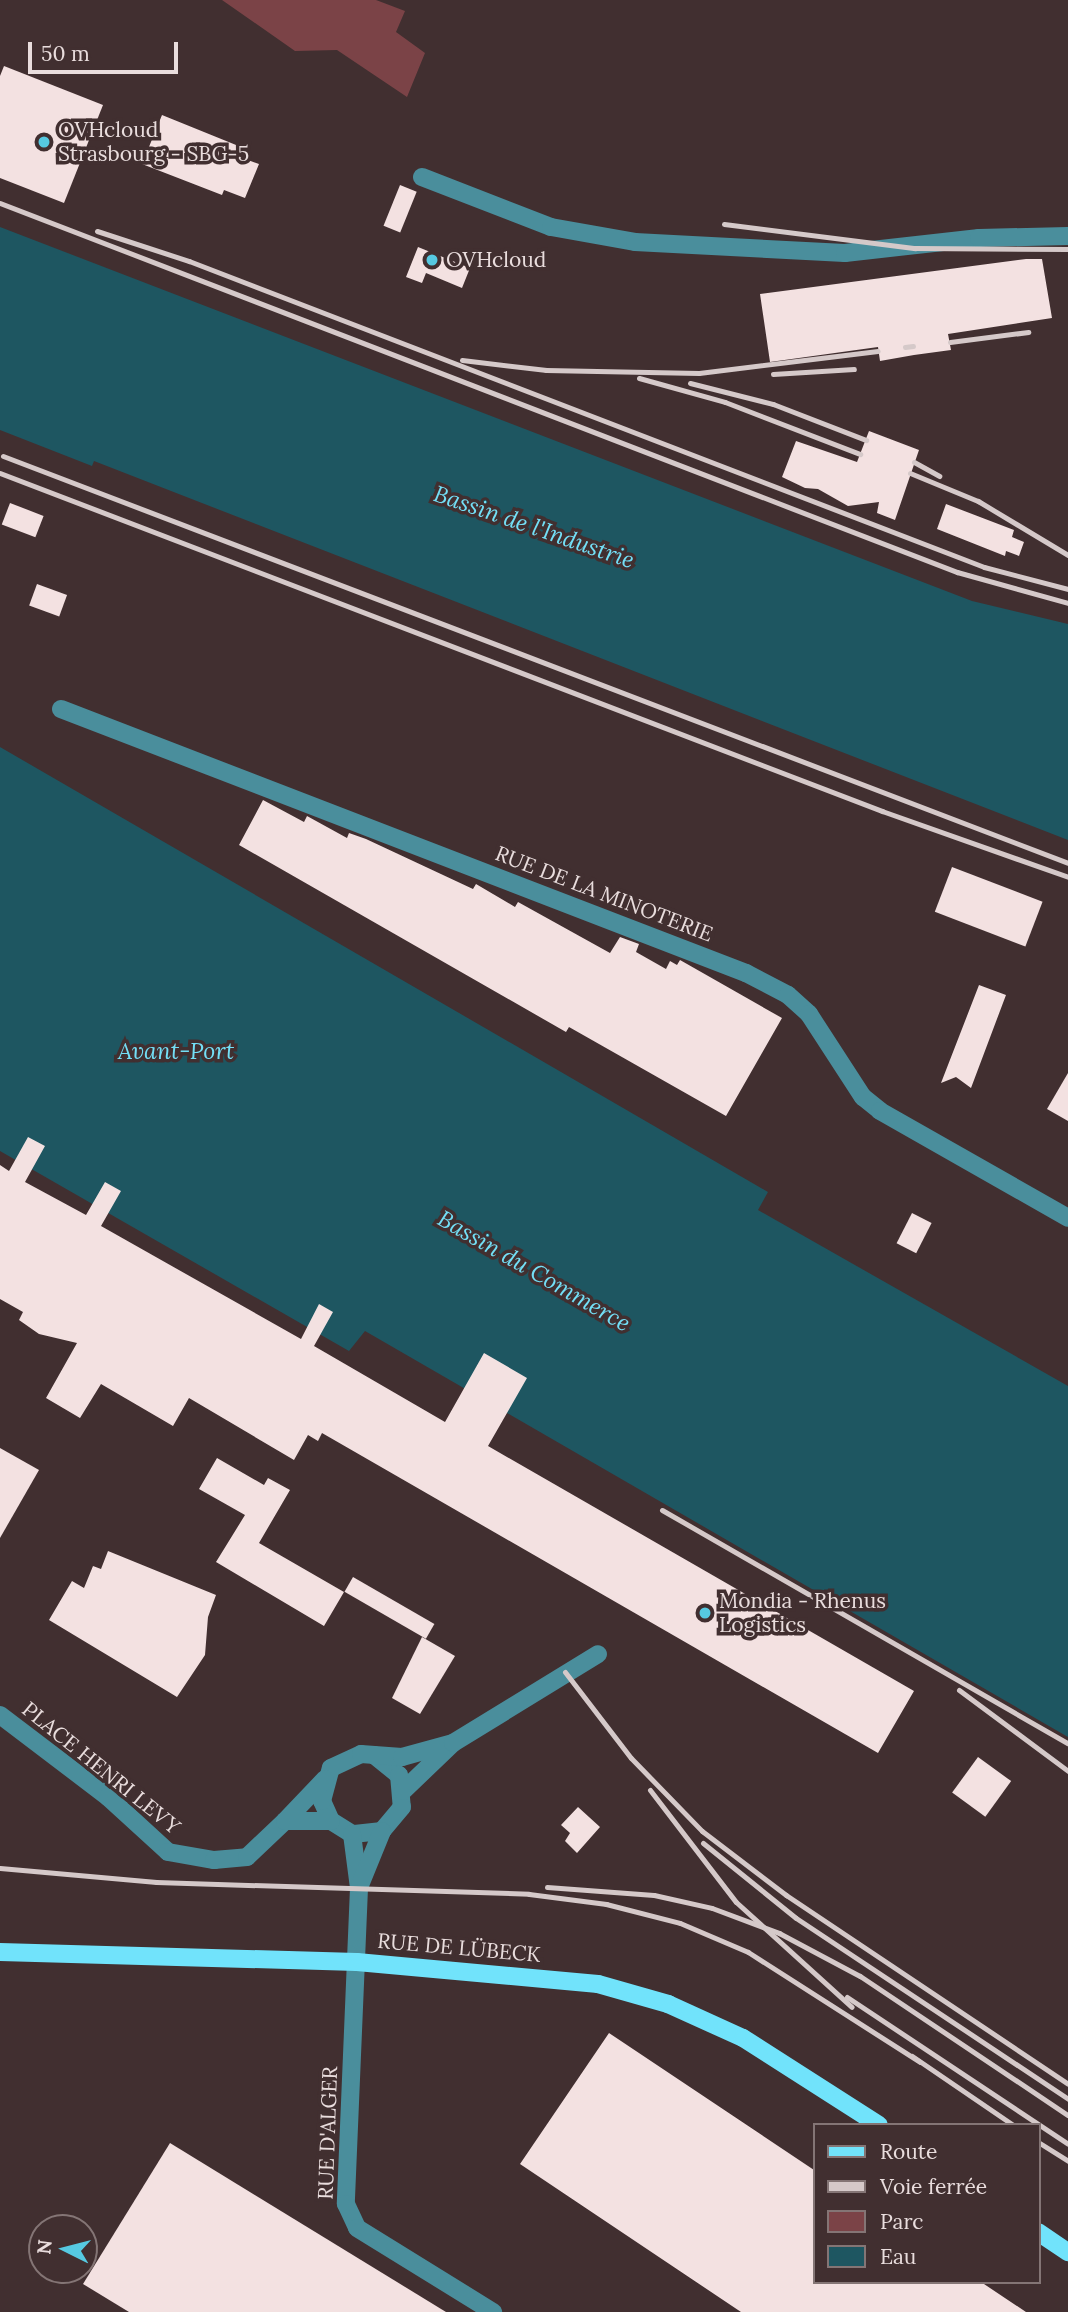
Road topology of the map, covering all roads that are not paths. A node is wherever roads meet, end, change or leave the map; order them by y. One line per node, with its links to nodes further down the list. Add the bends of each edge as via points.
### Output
1 (422, 177): 2 (street, via 551,227 635,242 845,253 990,237)
2 (1068, 236)
3 (61, 709): 4 (street, RUE DE LA MINOTERIE, via 746,973 788,995 809,1014 863,1097 880,1111)
4 (1068, 1218)
5 (598, 1654): 7 (street)
6 (0, 1715): 11 (street, PLACE HENRI LEVY, via 108,1797 168,1853 214,1860 247,1857)
7 (453, 1743): 8 (street, via 402,1757); 10 (street)
8 (374, 1755): 9 (street, via 346,1758); 10 (street, via 393,1769)
9 (325, 1779): 11 (street, PLACE HENRI LEVY); 12 (street, via 322,1801)
10 (403, 1791): 13 (street, via 402,1807)
11 (285, 1821): 12 (street)
12 (331, 1821): 14 (street)
13 (382, 1831): 14 (street); 15 (street)
14 (352, 1834): 15 (street)
15 (359, 1888): 17 (street, RUE D'ALGER)
16 (0, 1952): 17 (main road, RUE DE LÜBECK)
17 (357, 1962): 18 (main road, RUE DE LÜBECK, via 562,1979 638,1995 743,2038); 21 (street, RUE D'ALGER, via 346,2204 357,2228)
18 (876, 2123)
19 (1040, 2233): 20 (main road)
20 (1068, 2252)
21 (493, 2312)

